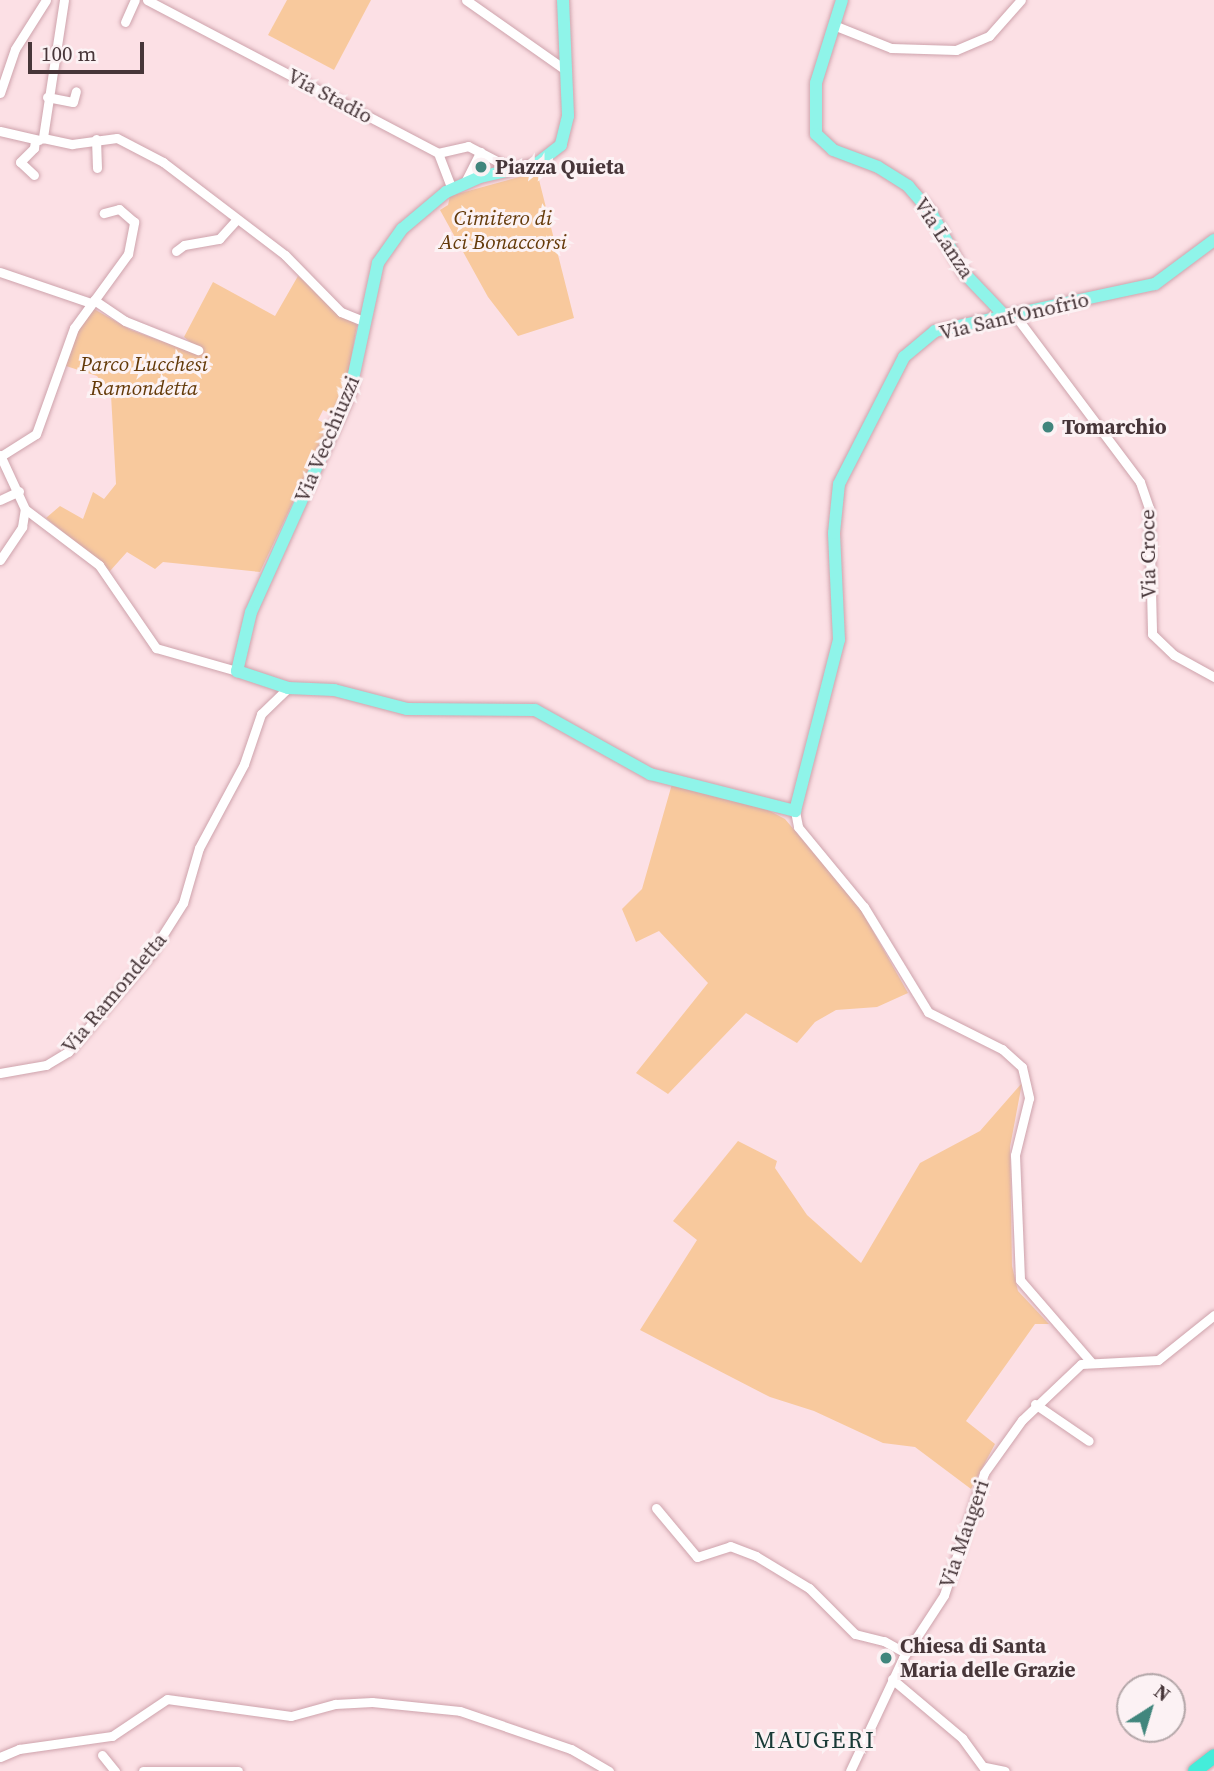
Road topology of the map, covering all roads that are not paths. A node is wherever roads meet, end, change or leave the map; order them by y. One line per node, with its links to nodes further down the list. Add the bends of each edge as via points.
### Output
1 (46, 0): 13 (street, via 15,48)
2 (64, 0): 14 (street)
3 (135, 0): 9 (street)
4 (147, 0): 19 (street, Via Stadio)
5 (466, 0): 11 (street)
6 (563, 0): 11 (main road)
7 (842, 0): 10 (main road, Via Lanza)
8 (1021, 0): 10 (street, via 989,36 956,50 891,48)
9 (125, 22)
10 (836, 26): 30 (main road, Via Lanza, via 816,83 816,134 833,150 878,167 908,186 932,214 964,273)
11 (567, 71): 21 (main road, via 568,116 561,145 549,158)
12 (76, 91): 14 (street, via 73,102)
13 (0, 93)
14 (47, 97): 17 (street)
15 (0, 131): 17 (street)
16 (96, 139): 17 (street, via 72,144); 20 (street); 25 (street, via 117,138 175,169 202,187)
17 (39, 140): 22 (street, via 19,162)
18 (480, 152): 19 (street, via 468,146); 21 (street); 23 (street)
19 (438, 153): 23 (street)
20 (97, 169)
21 (515, 171): 23 (main road)
22 (34, 175)
23 (458, 186): 31 (main road, Via Vecchiuzzi, via 415,217 390,244 371,281)
24 (104, 213): 29 (street, via 119,209 135,227 128,254)
25 (235, 221): 27 (street, via 219,239 184,245); 31 (street, via 285,254 341,312)
26 (1214, 240): 30 (main road, Via Sant'Onofrio, via 1155,284)
27 (176, 251)
28 (0, 272): 29 (street)
29 (92, 302): 32 (street); 33 (street, via 74,328 36,434)
30 (1010, 315): 39 (street, Via Croce, via 1136,473 1149,508 1152,634 1174,655); 41 (main road, Via Sant'Onofrio, via 935,331 912,346 849,457 835,509 838,640)
31 (363, 321): 38 (main road, Via Vecchiuzzi, via 349,393 251,612)
32 (198, 351)
33 (0, 456): 34 (street)
34 (19, 491): 35 (street); 36 (street)
35 (0, 500)
36 (25, 509): 37 (street, via 22,527); 38 (street, via 99,565 156,648)
37 (0, 560)
38 (237, 671): 40 (main road)
39 (1214, 677)
40 (288, 688): 41 (main road, via 334,690 407,709 535,710 650,774); 42 (street, Via Ramondetta, via 261,714 244,764 200,848 183,903 150,955 68,1052 46,1065)
41 (795, 811): 44 (street, via 799,827 864,907 928,1012 1002,1049 1022,1067 1029,1098 1015,1155 1020,1280)
42 (0, 1073)
43 (1214, 1315): 44 (street, via 1158,1360)
44 (1091, 1362): 45 (street, Via Maugeri, via 1068,1372)
45 (1035, 1404): 46 (street); 48 (street, Via Maugeri, via 984,1473 944,1595)
46 (1088, 1441)
47 (656, 1508): 48 (street, via 697,1557 730,1546 756,1556 809,1588 855,1634 884,1641)
48 (906, 1653): 49 (street, Via Maugeri)
49 (892, 1679): 53 (street, via 962,1738); 58 (street, Via Maugeri)
50 (102, 1755): 54 (street)
51 (1214, 1756): 60 (highway)
52 (0, 1757): 57 (street, via 19,1749 112,1736 167,1699 291,1716 335,1704 372,1702 460,1711 571,1749)
53 (986, 1769): 59 (street)
54 (116, 1771)
55 (144, 1771): 56 (street)
56 (238, 1771)
57 (609, 1771)
58 (850, 1771)
59 (1004, 1771)
60 (1195, 1771)

